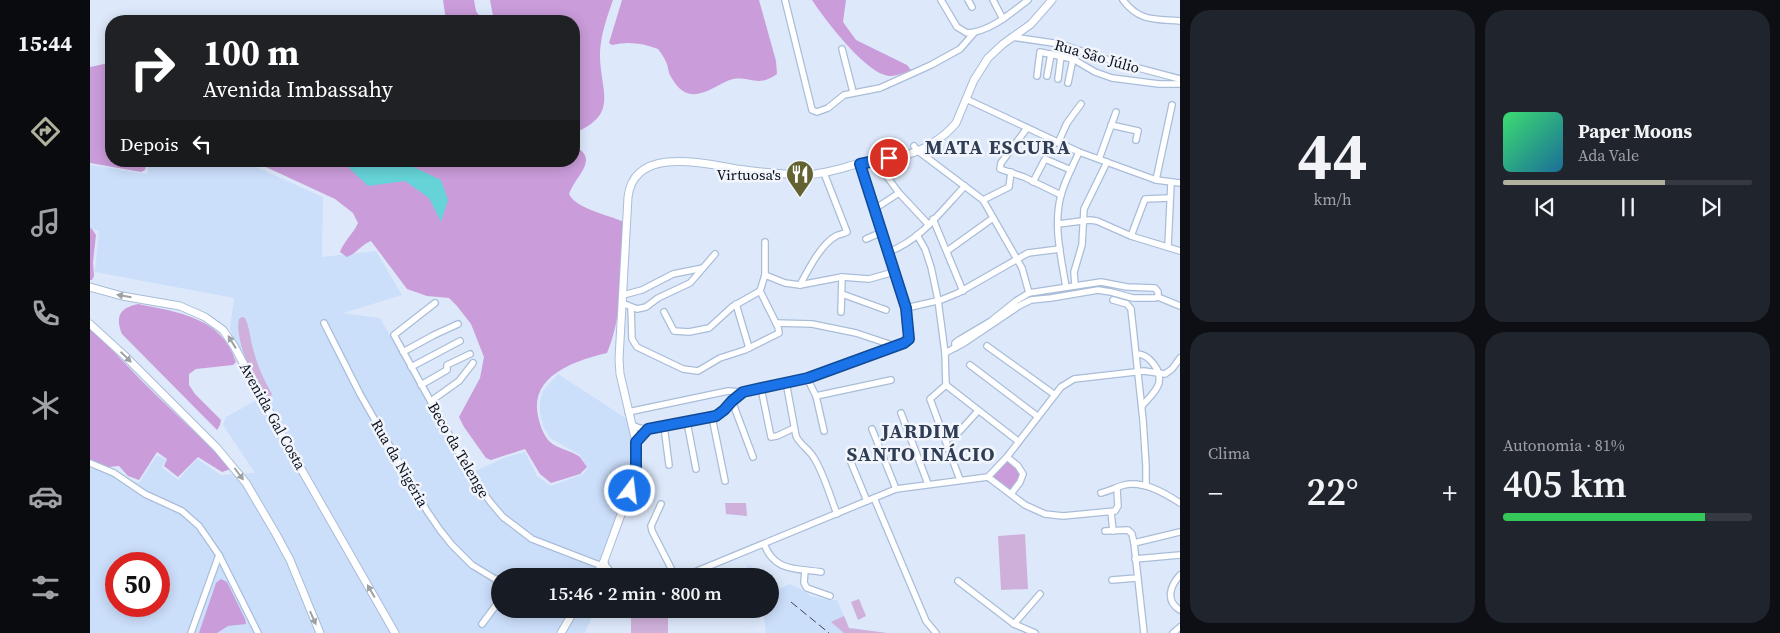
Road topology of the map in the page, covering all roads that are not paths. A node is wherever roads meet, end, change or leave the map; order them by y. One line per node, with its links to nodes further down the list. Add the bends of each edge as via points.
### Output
1 (785, 0): 23 (street, via 812,110 825,110)
2 (941, 0): 11 (street, via 957,27 963,32)
3 (968, 0): 8 (street)
4 (993, 0): 9 (street)
5 (1028, 0): 9 (street)
6 (1052, 0): 12 (main road, via 1031,24)
7 (1124, 0): 10 (street, via 1133,12 1144,18)
8 (972, 7)
9 (1003, 19): 11 (street)
10 (1180, 21)
11 (974, 33): 23 (street, via 960,49 910,76 874,90)
12 (1012, 37): 20 (street, Rua São Júlio, via 1060,44); 24 (main road, via 982,66)
13 (842, 49): 23 (street)
14 (1051, 54): 15 (street); 17 (street, via 1040,52); 18 (street)
15 (1062, 56): 16 (street); 19 (street)
16 (1072, 59): 21 (street); 22 (street, via 1112,78)
17 (1037, 76)
18 (1047, 76)
19 (1058, 78)
20 (1180, 79)
21 (1068, 84)
22 (1180, 84)
23 (853, 92)
24 (966, 99): 29 (street); 32 (main road, via 951,129)
25 (1081, 104): 31 (street)
26 (1172, 104): 41 (street)
27 (1116, 112): 28 (street)
28 (1111, 124): 30 (street, via 1138,131); 34 (street)
29 (1027, 128): 31 (street); 39 (street, via 1001,163 1002,170)
30 (1136, 140)
31 (1058, 143): 33 (street)
32 (916, 148): 35 (main road, via 903,156); 45 (street)
33 (1078, 152): 34 (street); 38 (street)
34 (1099, 159): 36 (street)
35 (876, 160): 37 (main road); 46 (street)
36 (1107, 162): 41 (street); 53 (street, via 1086,203)
37 (860, 164): 40 (main road); 50 (street)
38 (1071, 170): 42 (street, via 1045,159); 47 (street)
39 (1011, 172): 42 (street); 49 (street, via 1009,187)
40 (824, 173): 72 (street, via 847,232 831,240 810,266); 81 (main road, via 762,172 696,161 660,164 641,171 628,190)
41 (1156, 180): 43 (street)
42 (1033, 182): 47 (street)
43 (1170, 183): 44 (street); 48 (street)
44 (1180, 183)
45 (965, 186): 49 (street); 52 (street)
46 (900, 193): 50 (street); 55 (street)
47 (1061, 195): 54 (street)
48 (1170, 198): 58 (street, via 1145,199); 61 (street)
49 (983, 200): 51 (street)
50 (876, 208): 56 (street)
51 (993, 218): 63 (street); 67 (street)
52 (933, 219): 55 (street); 63 (street)
53 (1082, 221): 54 (street); 58 (street, via 1096,220); 73 (street, via 1082,245 1074,272)
54 (1058, 224): 62 (street)
55 (929, 225): 57 (street)
56 (882, 232): 59 (street); 65 (street)
57 (917, 235): 65 (street); 82 (street, via 925,249)
58 (1131, 236): 61 (street)
59 (866, 239)
60 (765, 242): 70 (street)
61 (1168, 247): 64 (street)
62 (1060, 249): 67 (street); 75 (street)
63 (948, 251): 77 (street)
64 (1180, 251)
65 (888, 252): 69 (street)
66 (715, 254): 68 (street)
67 (1017, 258): 77 (street); 78 (street)
68 (703, 268): 81 (street, via 673,274); 87 (street, via 690,283 646,307)
69 (894, 272): 71 (street, via 869,279); 88 (street)
70 (765, 275): 72 (street); 76 (street)
71 (842, 278): 72 (street); 79 (street)
72 (800, 285)
73 (1074, 285): 75 (street); 80 (street, via 1106,282 1155,288)
74 (90, 287): 187 (main road, Avenida Gal Costa, one-way to 74, via 223,330 205,316 180,306)
75 (1066, 287): 78 (street)
76 (760, 291): 85 (street); 93 (street)
77 (963, 291): 82 (street)
78 (1029, 293): 100 (street, via 959,340)
79 (842, 294): 89 (street); 91 (street)
80 (1158, 297): 86 (street); 100 (street, via 1132,298 1098,290 1031,300)
81 (623, 299): 87 (street); 124 (main road, via 619,359)
82 (938, 300): 88 (street); 102 (street)
83 (1113, 300): 104 (street, via 1130,307)
84 (435, 304): 101 (street, Beco da Telenge, via 394,335)
85 (736, 304): 90 (street, via 711,326 694,332 674,331); 99 (street)
86 (1178, 305)
87 (631, 307): 99 (street, via 632,339 637,347 683,369 698,372 724,356)
88 (906, 308): 97 (street, via 909,339)
89 (886, 310)
90 (664, 312)
91 (841, 312)
92 (324, 323): 175 (street, Rua da Nigéria, via 360,394 427,511 452,545 472,565)
93 (776, 323): 97 (street, via 812,324); 99 (street, via 779,333)
94 (90, 324): 190 (main road, one-way to 190, via 217,448 246,483 290,560)
95 (458, 324): 101 (street)
96 (460, 341): 108 (street)
97 (895, 346): 111 (street)
98 (987, 346): 118 (street)
99 (749, 348)
100 (955, 348): 102 (street)
101 (403, 352): 108 (street, Beco da Telenge)
102 (946, 353): 115 (street)
103 (470, 354): 114 (street, via 448,365 447,370)
104 (1137, 354): 109 (street); 110 (street, via 1147,357)
105 (1180, 358): 110 (street, via 1168,372)
106 (473, 363): 120 (street, via 459,381)
107 (970, 366): 126 (street)
108 (411, 367): 114 (street, Beco da Telenge)
109 (1138, 372): 110 (street); 118 (street, via 1074,379); 122 (street)
110 (1158, 374): 122 (street, via 1159,384)
111 (808, 378): 113 (street); 119 (street)
112 (891, 380): 119 (street)
113 (786, 382): 116 (street); 131 (street)
114 (422, 385): 120 (street, Beco da Telenge)
115 (946, 385): 123 (street); 135 (street, via 931,398)
116 (761, 388): 117 (street); 131 (street, via 770,435 774,437)
117 (743, 392): 121 (street); 124 (street, via 728,391)
118 (1055, 394): 126 (street)
119 (816, 396): 134 (street)
120 (431, 401): 167 (street, Beco da Telenge, via 473,478 503,517 532,539)
121 (732, 401): 127 (street); 138 (street)
122 (1142, 406): 148 (street)
123 (978, 411): 135 (street, via 958,433); 137 (street)
124 (628, 412): 129 (main road)
125 (901, 413): 147 (street)
126 (1037, 416): 137 (street)
127 (712, 417): 128 (street); 146 (street)
128 (687, 422): 130 (street); 143 (street)
129 (632, 426): 132 (street); 136 (main road)
130 (664, 426): 132 (street); 142 (street)
131 (794, 428): 158 (street, via 798,440 816,463)
132 (648, 429): 136 (street)
133 (872, 429): 149 (street)
134 (824, 431)
135 (946, 440): 145 (street)
136 (636, 442): 167 (main road, via 634,479)
137 (1018, 442): 139 (street)
138 (753, 457)
139 (1007, 457): 144 (street); 152 (street, via 1023,474)
140 (850, 460): 154 (street)
141 (90, 463): 164 (street, via 114,473 145,494 182,510 199,526)
142 (670, 465)
143 (696, 469)
144 (988, 477): 145 (street); 152 (street)
145 (960, 480): 147 (street)
146 (724, 481)
147 (928, 484): 149 (street)
148 (1146, 486): 150 (street, via 1123,485); 155 (street)
149 (896, 489): 153 (street)
150 (1117, 489): 151 (street); 157 (street, via 1117,510)
151 (1101, 493)
152 (1011, 494): 157 (street, via 1031,508 1053,516)
153 (874, 498): 154 (street); 192 (street, via 926,621)
154 (867, 501): 158 (street)
155 (1180, 503)
156 (662, 504): 170 (street, via 651,526)
157 (1111, 512): 159 (street)
158 (837, 514): 163 (street)
159 (1113, 530): 160 (street); 162 (street, via 1128,530)
160 (1105, 532)
161 (1180, 532): 162 (street)
162 (1134, 543): 166 (street)
163 (764, 544): 171 (street); 172 (street, via 778,564)
164 (219, 555): 188 (street); 189 (street)
165 (1180, 555): 166 (street)
166 (1136, 559): 176 (street)
167 (603, 563): 168 (main road); 169 (street)
168 (600, 568)
169 (608, 568)
170 (671, 568)
171 (705, 568)
172 (805, 570): 173 (street); 180 (street, via 807,588)
173 (821, 572)
174 (1180, 575): 181 (street, via 1172,585 1171,599)
175 (491, 577)
176 (1137, 578): 177 (street); 194 (street)
177 (1112, 580)
178 (958, 581): 185 (street)
179 (1040, 594): 185 (street)
180 (830, 596)
181 (1180, 610)
182 (491, 612): 184 (street)
183 (568, 618): 191 (main road)
184 (482, 624)
185 (1014, 624): 193 (street)
186 (1180, 627): 195 (street)
187 (394, 631)
188 (191, 633)
189 (258, 633)
190 (320, 633)
191 (560, 633)
192 (936, 633)
193 (1035, 633)
194 (1144, 633)
195 (1173, 633)

